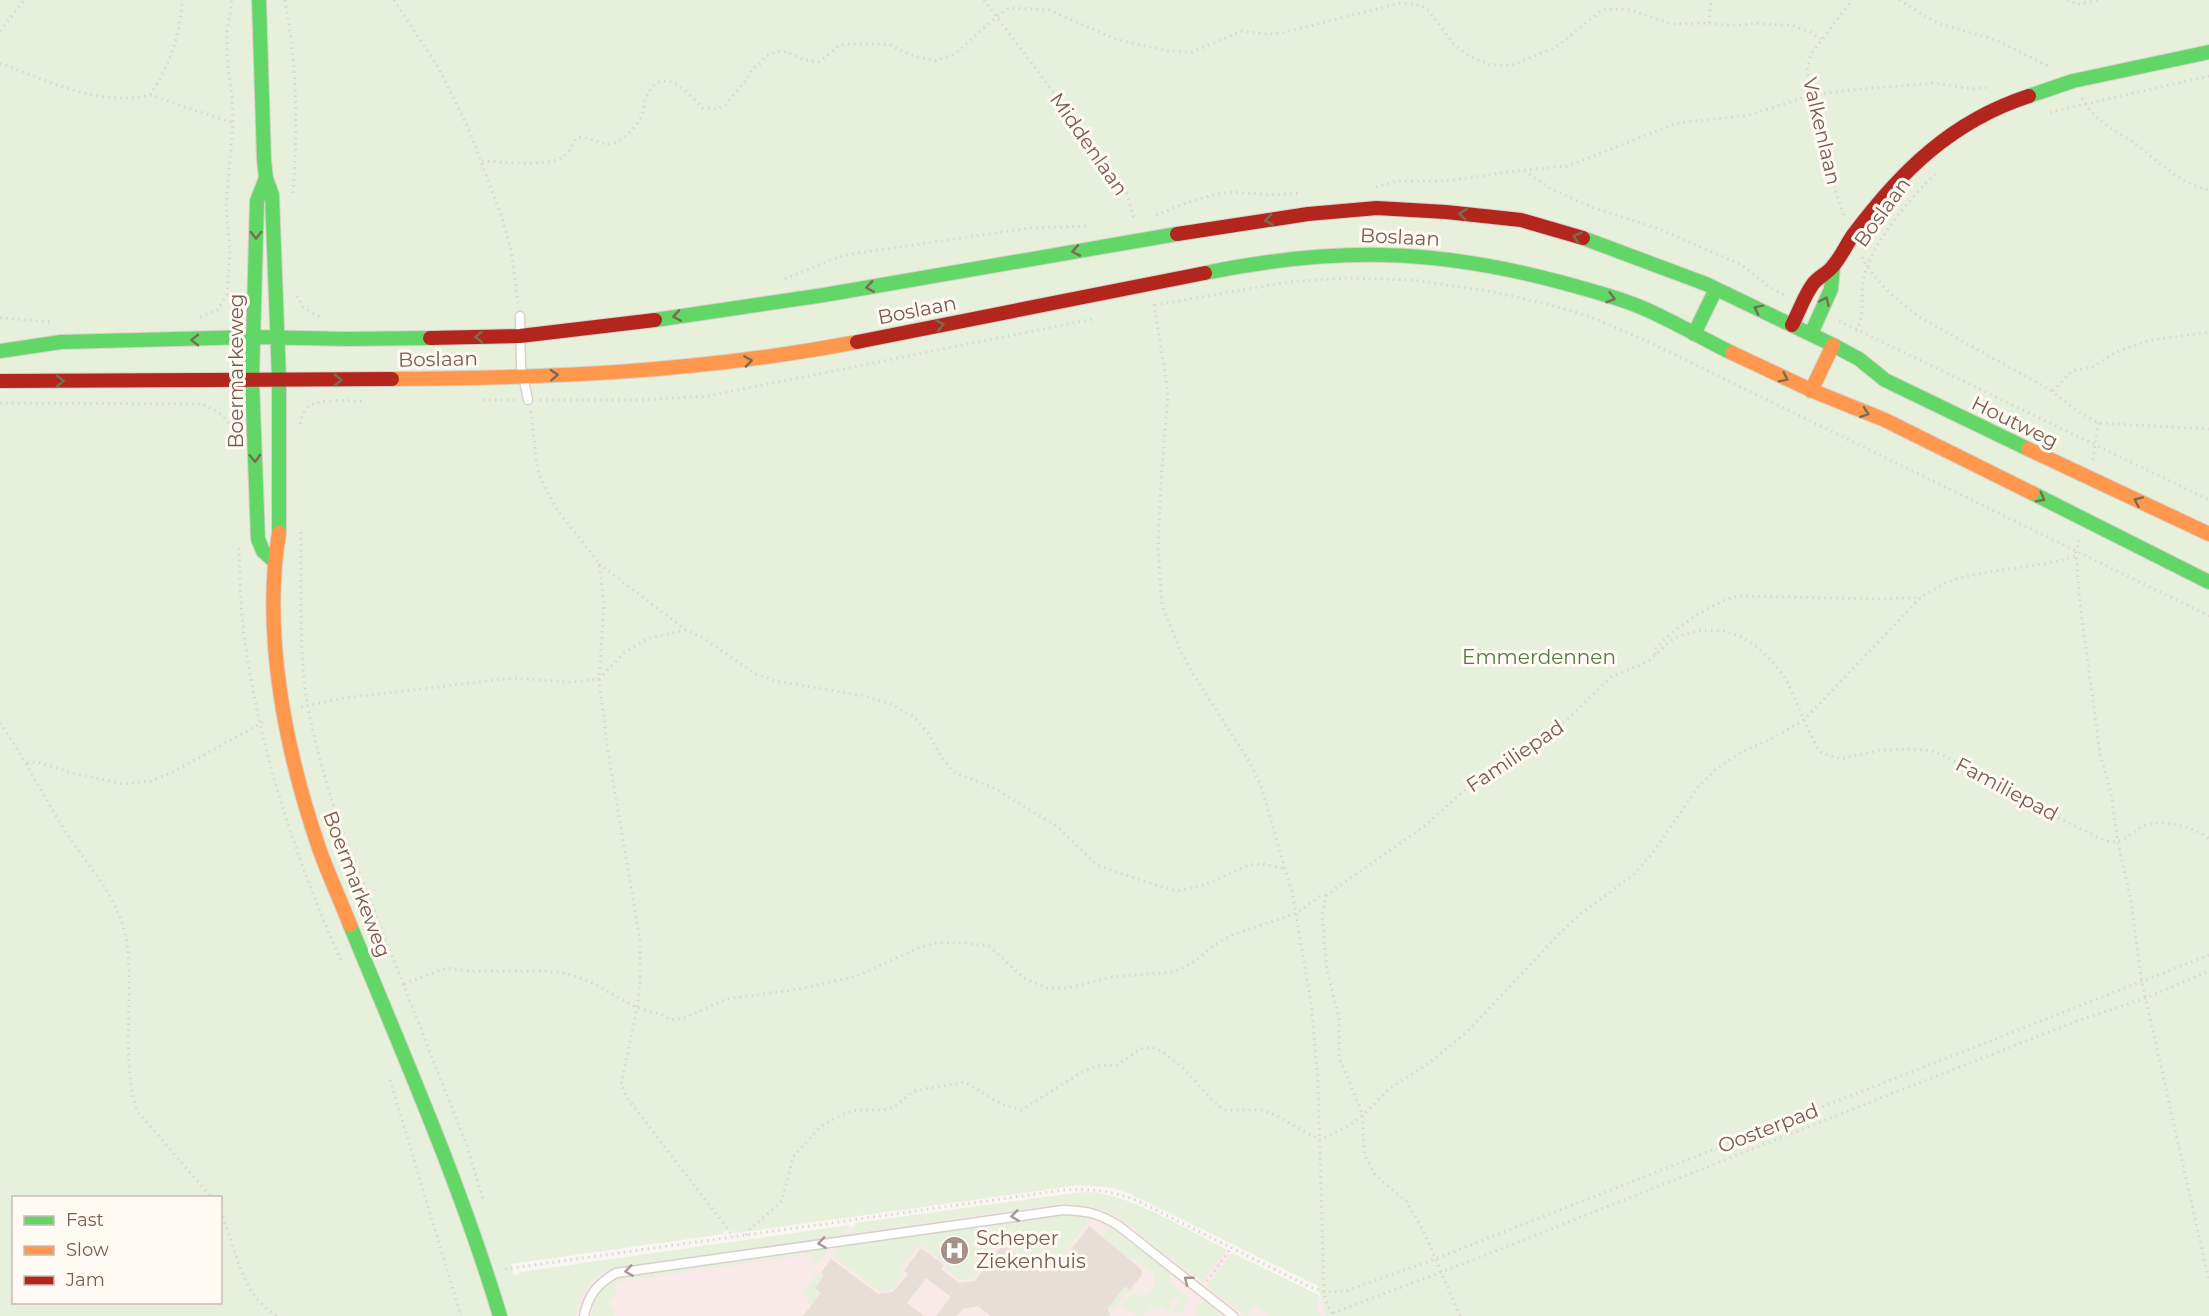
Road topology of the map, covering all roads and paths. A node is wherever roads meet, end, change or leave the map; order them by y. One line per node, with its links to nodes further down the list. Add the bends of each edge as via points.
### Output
1 (24, 0): 14 (path)
2 (182, 0): 22 (path, via 182,20 172,51 161,80)
3 (232, 0): 25 (path, via 227,59)
4 (259, 0): 29 (main road, Boermarkeweg)
5 (285, 0): 30 (path, via 298,131)
6 (394, 0): 26 (path, via 454,96)
7 (984, 0): 12 (path, Middenlaan)
8 (1711, 0): 13 (path)
9 (1852, 0): 15 (path, Valkenlaan)
10 (2067, 0): 11 (path, via 2078,4)
11 (2102, 0)
12 (996, 17): 13 (path, via 1009,8 1049,10 1118,39 1168,51 1192,52 1242,31 1282,33 1411,3 1427,9 1454,44 1469,56 1491,65 1513,65 1556,47 1602,10 1630,10 1671,24); 26 (path, via 955,54 935,61 890,45 875,44 838,46 820,62 778,51 752,69 718,109 702,108 681,87 660,80 645,99 641,118 620,141 607,145 583,137 577,138 559,159 521,164); 32 (path, Middenlaan, via 1125,187)
13 (1709, 23): 15 (path, via 1794,26)
14 (0, 31)
15 (1821, 39): 23 (path, Valkenlaan, via 1807,70)
16 (2209, 52): 31 (main road, Boslaan, via 2073,81 1991,110 1912,165)
17 (0, 63): 22 (path, via 74,91 106,98)
18 (2056, 70): 19 (path)
19 (2045, 73)
20 (2209, 76): 24 (path)
21 (1998, 85): 23 (path, via 1973,89 1935,83)
22 (150, 95): 25 (path)
23 (1812, 95): 27 (path, via 1749,115 1677,123 1568,166); 31 (path, Valkenlaan, via 1836,193)
24 (2047, 112)
25 (233, 123): 37 (path, via 226,206 230,253)
26 (482, 161): 39 (path, via 511,250)
27 (1523, 170)
28 (1936, 173): 34 (path, Boslaan, via 1912,197)
29 (266, 178): 46 (main road, Boermarkeweg, one-way to 46, via 256,201); 47 (main road, Boermarkeweg, via 272,195)
30 (293, 194)
31 (1852, 237): 33 (main road, Boslaan); 34 (path, Valkenlaan)
32 (1140, 239): 36 (main road, Boslaan, one-way to 32, via 1585,239 1521,220 1446,212 1377,208 1308,214); 45 (main road, Boslaan, one-way to 45, via 824,294)
33 (1833, 267): 40 (main road, Boslaan, via 1813,283); 44 (main road, Boslaan, one-way to 33, via 1831,289)
34 (1867, 267): 41 (path, Boslaan, via 1861,292 1863,316); 56 (path, Valkenlaan, via 1921,318)
35 (1150, 283): 43 (main road, Boslaan, one-way to 43, via 1305,256 1413,255 1473,261 1620,300 1649,310); 51 (main road, Boslaan, one-way to 35, via 720,365 789,355); 82 (path, via 1168,393 1158,549 1162,605 1193,674 1261,786)
36 (1716, 289): 40 (main road, Boslaan, one-way to 36); 43 (main road)
37 (227, 295)
38 (1558, 307): 60 (path, via 1649,342)
39 (520, 316): 45 (lane)
40 (1792, 325): 44 (main road, Boslaan)
41 (1857, 330): 50 (path, Boslaan); 63 (path, Houtweg)
42 (2209, 332): 56 (path, via 2151,340 2116,352 2092,367 2072,371)
43 (1694, 334): 55 (main road, Boslaan, one-way to 55)
44 (1811, 334): 48 (main road, Houtweg)
45 (520, 336): 47 (main road, Boslaan, one-way to 47); 51 (lane)
46 (253, 337): 47 (main road, Boslaan); 49 (main road, Boslaan, one-way to 49, via 61,342); 52 (main road, Boermarkeweg)
47 (278, 338): 53 (main road, Boermarkeweg)
48 (1833, 345): 50 (main road, Houtweg); 55 (main road)
49 (0, 351)
50 (1846, 352): 65 (main road, Houtweg, one-way to 50, via 1886,380)
51 (522, 377): 53 (main road, Boslaan, one-way to 51); 58 (lane)
52 (252, 379): 53 (main road, Boslaan); 54 (main road, Boslaan, one-way to 52); 61 (main road, Boermarkeweg)
53 (279, 379): 67 (main road, Boermarkeweg, via 279,531)
54 (0, 381)
55 (1811, 391): 57 (main road)
56 (2052, 391): 62 (path, Valkenlaan, via 2098,423)
57 (1825, 397): 60 (path); 69 (main road, one-way to 69, via 1885,420)
58 (528, 400): 68 (path, via 537,467 544,486 558,511)
59 (0, 403): 61 (path, via 203,404 221,414 233,429)
60 (1812, 422): 66 (path)
61 (254, 429): 67 (main road, Boermarkeweg, one-way to 67, via 258,538 263,551)
62 (2209, 429)
63 (2209, 500)
64 (301, 524): 75 (path, via 303,667)
65 (2209, 534)
66 (2076, 554): 70 (path, via 2033,567 1989,571 1944,584); 71 (path); 81 (path, via 2100,754 2111,793)
67 (274, 561): 95 (main road, Boermarkeweg, via 274,630 286,734 319,849 421,1098)
68 (599, 563): 72 (path); 74 (path, via 604,605)
69 (2209, 582)
70 (1921, 597): 73 (path, via 1738,596 1680,627 1655,649); 76 (path)
71 (2209, 616)
72 (686, 630): 74 (path, via 649,638 625,652); 82 (path, via 756,674 865,696 913,716 953,772 992,787 1058,827 1097,865 1177,891 1204,885 1250,865)
73 (1655, 656): 76 (path, Familiepad, via 1670,641 1691,633 1734,633 1757,647 1780,670); 83 (path, Familiepad, via 1611,677 1544,740 1471,784 1426,825)
74 (599, 679): 75 (path, via 569,682 513,678); 90 (path, via 640,940)
75 (308, 705): 88 (path, via 335,811)
76 (1805, 719): 81 (path, Familiepad, via 1816,746 1830,757 1840,759 1880,750 1932,751 1971,773 1999,781 2036,807); 91 (path, via 1715,770 1633,875 1578,916 1467,1032 1389,1089)
77 (0, 723): 79 (path)
78 (259, 724): 79 (path, via 150,781 123,784 37,762)
79 (27, 763): 93 (path, via 65,832 106,888 124,929 130,1070 138,1113)
80 (2209, 839): 81 (path, via 2196,830 2158,822 2143,826)
81 (2118, 843): 87 (path)
82 (1286, 869): 84 (path)
83 (1329, 894): 84 (path, Familiepad); 91 (path, via 1322,914 1327,971 1339,1017 1339,1057)
84 (1297, 913): 90 (path, Familiepad, via 1232,934 1174,972 1110,977 1067,988 1047,988 1024,978 989,946 935,943 856,976 727,999 684,1018 671,1020); 92 (path, via 1311,1003)
85 (2209, 955): 87 (path, Oosterpad)
86 (2209, 971): 89 (path, Oosterpad)
87 (2142, 982): 89 (path); 100 (path, Oosterpad)
88 (404, 984): 90 (path, Familiepad, via 446,968 545,971 591,982); 94 (path, via 467,1146)
89 (2146, 998): 102 (path, Oosterpad, via 1835,1115); 104 (path)
90 (637, 1008): 98 (path, via 621,1085)
91 (1364, 1115): 92 (path); 100 (path, via 1363,1146 1370,1168 1407,1202)
92 (1320, 1140): 97 (path, via 1262,1110 1225,1110 1183,1068 1152,1047 1140,1049 1117,1065 1096,1066 1082,1072 1022,1110 1001,1104 965,1082 914,1091 894,1107 883,1110 845,1113 821,1126 793,1157 782,1201); 106 (path)
93 (211, 1196)
94 (484, 1202)
95 (460, 1208): 109 (main road, Boermarkeweg); 110 (main road, Boermarkeweg)
96 (222, 1216): 108 (path, via 250,1291)
97 (746, 1235)
98 (734, 1238)
99 (1231, 1248): 105 (path)
100 (1435, 1259): 102 (path); 106 (path, Oosterpad, via 1346,1291)
101 (504, 1270): 103 (path)
102 (1440, 1272): 107 (path, Oosterpad); 113 (path)
103 (507, 1279)
104 (2209, 1281)
105 (1200, 1290): 111 (lane, one-way to 111, via 1104,1216 1063,1210 616,1273 594,1290); 112 (lane)
106 (1324, 1292): 107 (path)
107 (1334, 1315)
108 (278, 1316)
109 (486, 1316)
110 (500, 1316)
111 (584, 1316)
112 (1233, 1316)
113 (1460, 1316)

